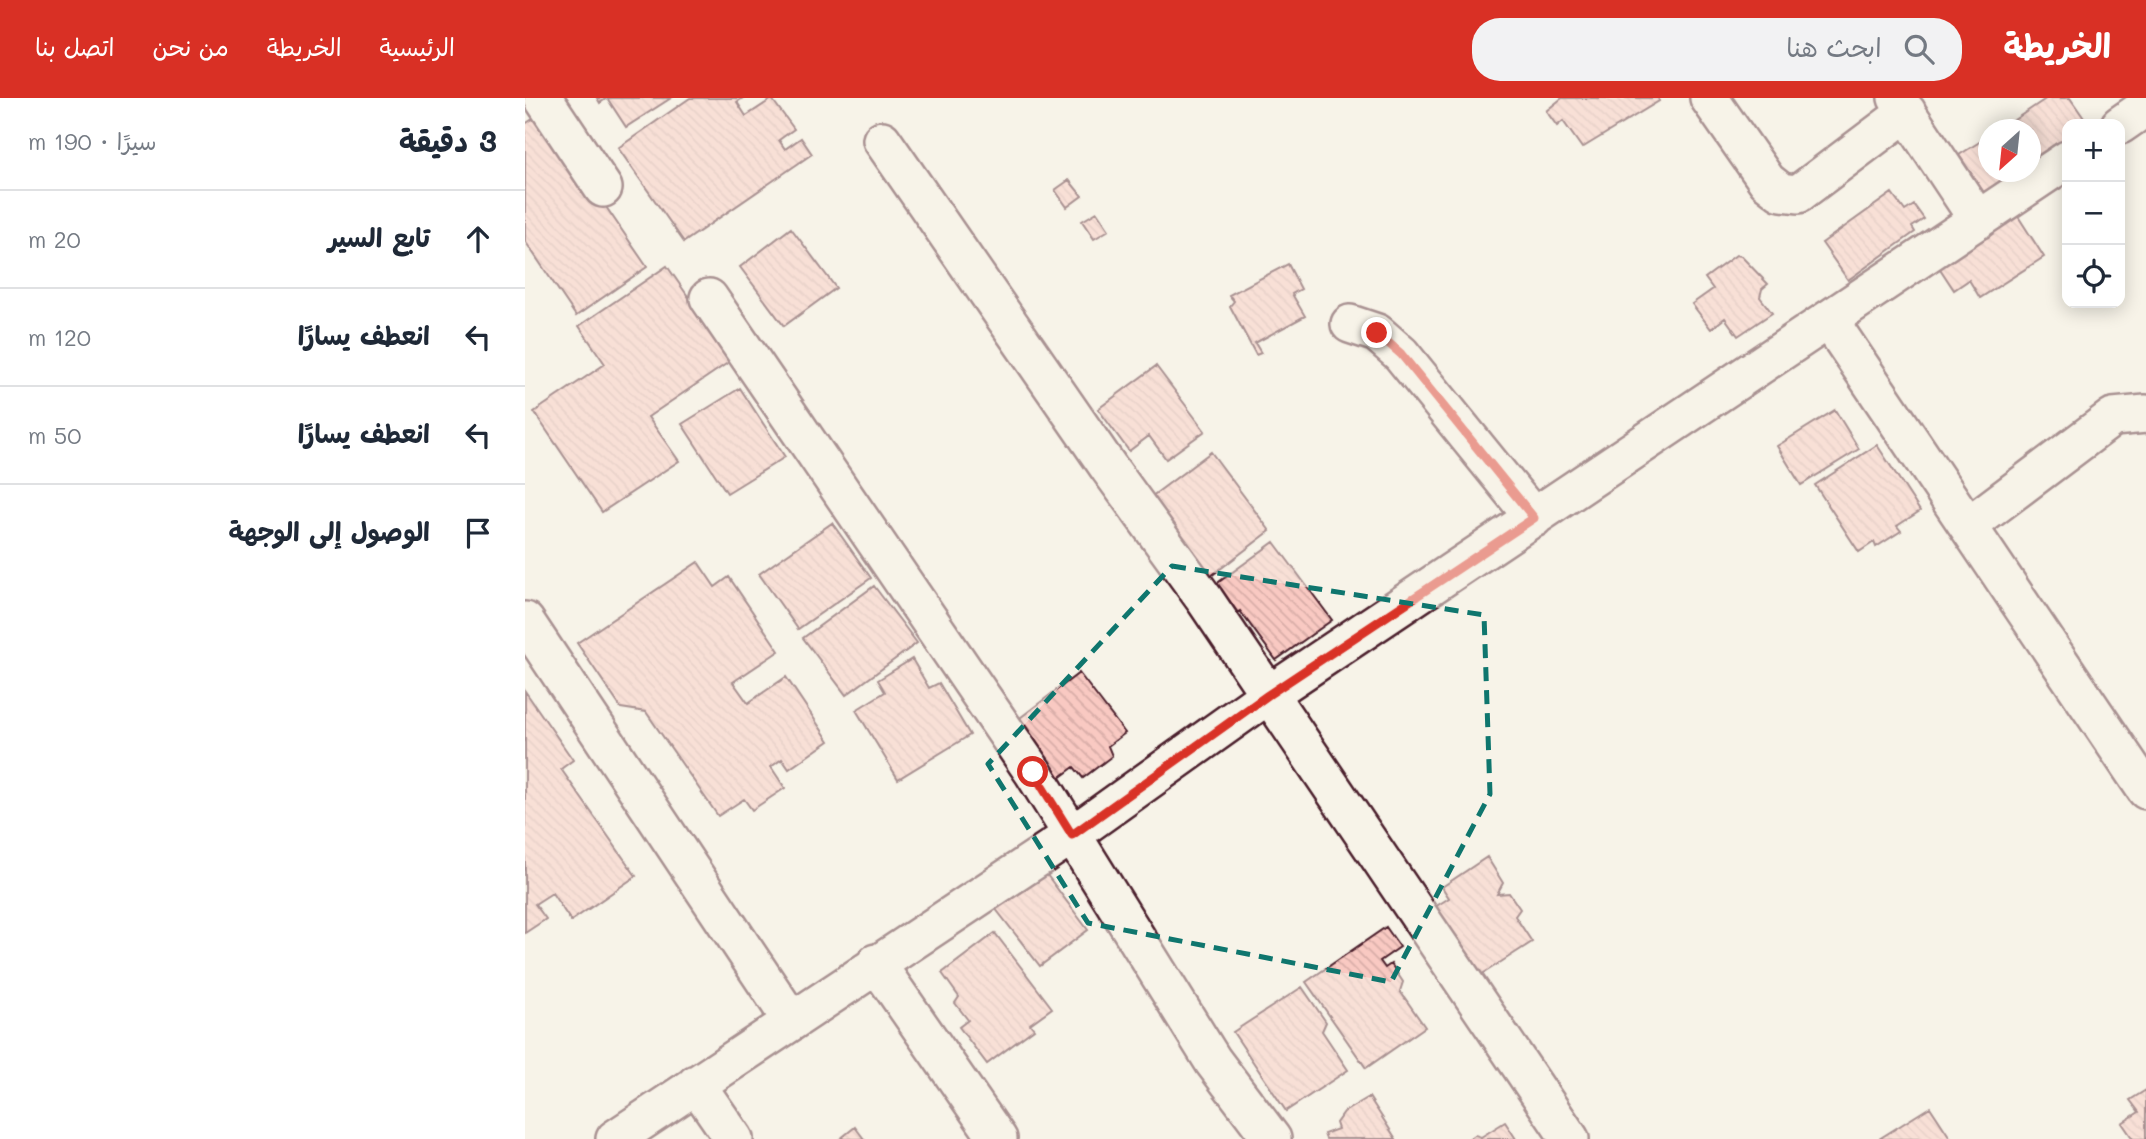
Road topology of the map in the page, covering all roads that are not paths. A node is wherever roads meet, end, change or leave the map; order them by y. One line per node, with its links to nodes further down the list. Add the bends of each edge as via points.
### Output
1 (543, 98): 8 (street)
2 (1709, 98): 3 (street, via 1767,181 1781,192 1798,194)
3 (1902, 105): 9 (street)
4 (2146, 107): 5 (street)
5 (2125, 122)
6 (882, 139): 17 (street)
7 (2062, 163): 9 (street)
8 (603, 188)
9 (1978, 220): 11 (street)
10 (709, 298): 19 (street)
11 (1829, 320): 14 (street); 15 (street)
12 (1350, 324): 14 (street, via 1377,333 1401,354)
13 (2146, 414): 15 (street, via 2113,417)
14 (1534, 518): 17 (street)
15 (1968, 526): 18 (street)
16 (525, 621): 21 (street)
17 (1268, 695): 19 (street); 27 (street)
18 (2146, 790)
19 (1072, 835): 20 (street); 26 (street, via 1213,1061)
20 (876, 963): 21 (street); 25 (street)
21 (791, 1020): 22 (street)
22 (696, 1084): 23 (street); 24 (street)
23 (615, 1139)
24 (734, 1139)
25 (998, 1139)
26 (1272, 1139)
27 (1570, 1139)

